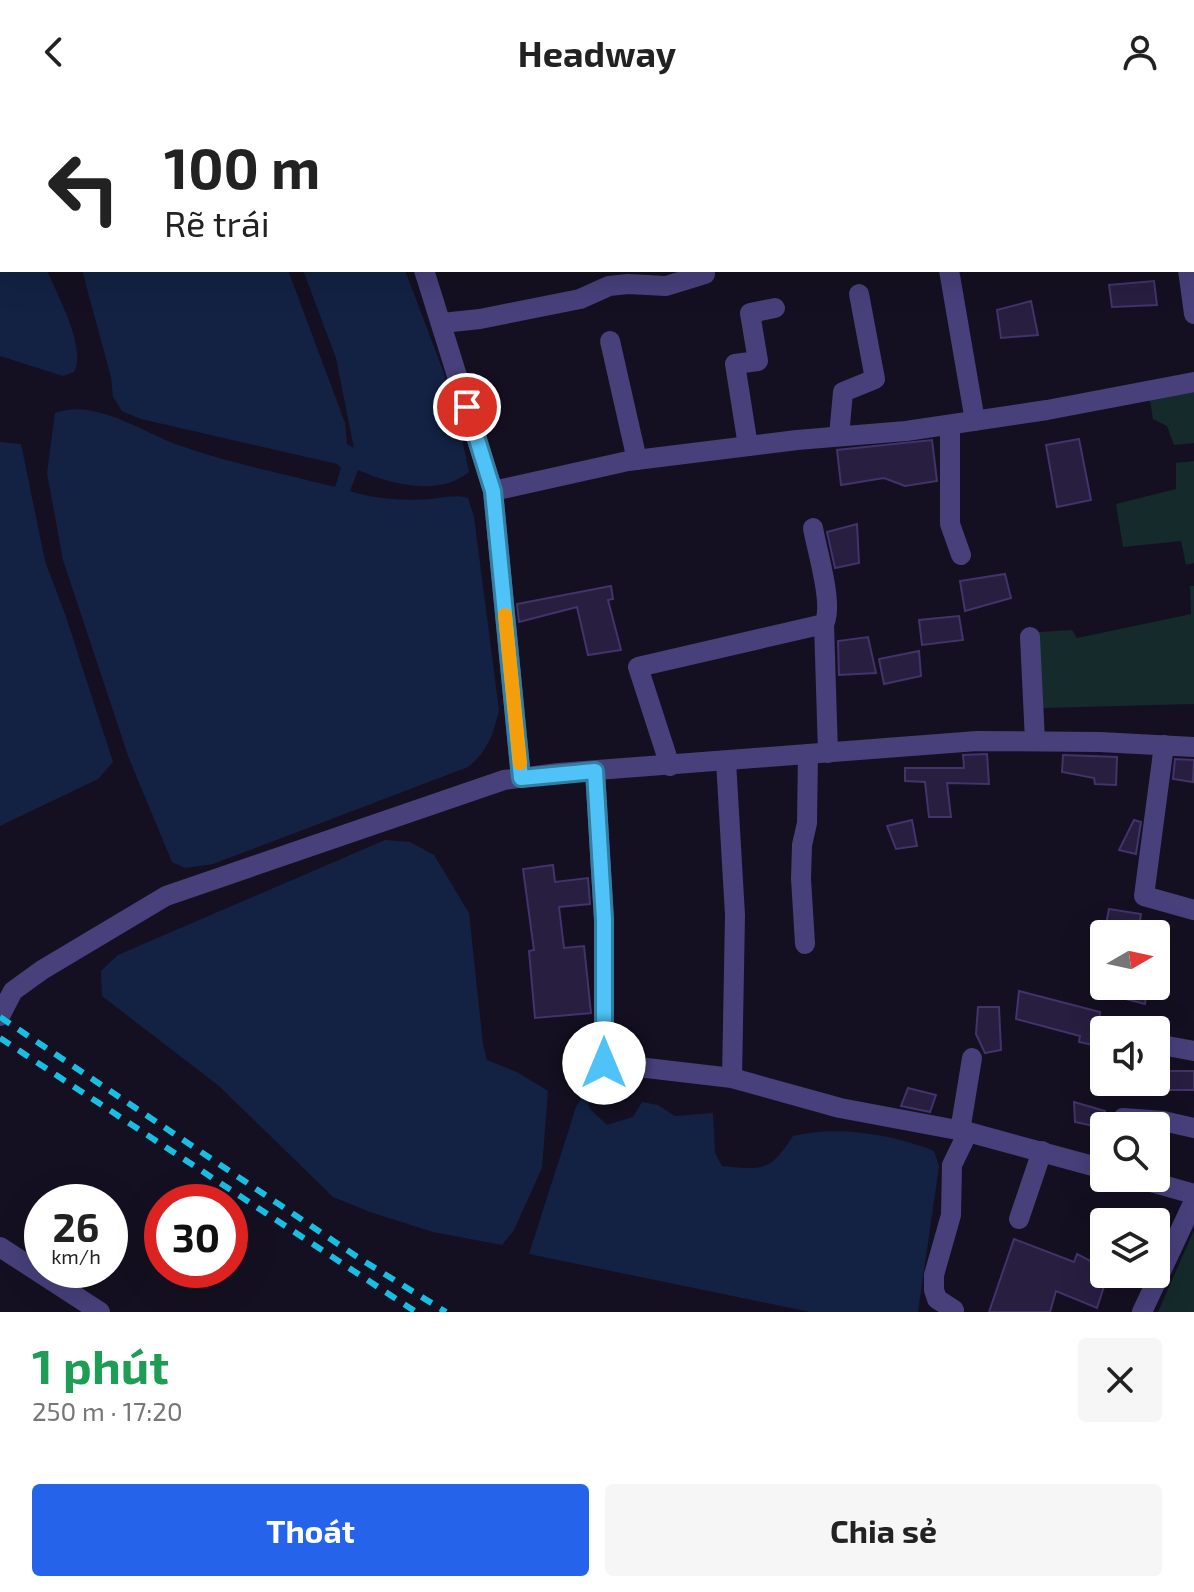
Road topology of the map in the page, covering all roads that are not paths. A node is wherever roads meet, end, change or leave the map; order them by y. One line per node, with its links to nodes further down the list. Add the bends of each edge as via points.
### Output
1 (425, 272): 10 (street)
2 (594, 272): 6 (street)
3 (949, 272): 13 (street)
4 (1188, 272): 9 (street)
5 (705, 274): 6 (street, via 666,286 628,284)
6 (598, 291): 10 (street, via 580,299)
7 (859, 294): 15 (street, via 875,379 843,392)
8 (775, 308): 16 (street, via 750,313 758,361 735,364)
9 (1194, 314)
10 (442, 323): 18 (street)
11 (610, 341): 17 (street)
12 (1194, 382): 13 (street)
13 (975, 421): 14 (street)
14 (950, 425): 15 (street); 20 (street, via 950,524)
15 (839, 436): 16 (street)
16 (748, 446): 17 (street)
17 (637, 460): 18 (street)
18 (493, 491): 30 (street)
19 (813, 528): 21 (street, via 827,604)
20 (961, 555)
21 (824, 624): 26 (street); 28 (street, via 638,667)
22 (1030, 637): 23 (street)
23 (1035, 741): 24 (street); 26 (street)
24 (1164, 745): 25 (street); 31 (street, via 1144,896)
25 (1194, 747)
26 (818, 754): 27 (street); 32 (street, via 802,845)
27 (726, 761): 28 (street); 37 (street, via 735,915)
28 (670, 766): 29 (street)
29 (595, 771): 30 (street); 37 (street, via 604,920 604,1063)
30 (521, 778): 33 (street, via 166,896 42,970 13,991)
31 (1194, 910)
32 (805, 944)
33 (0, 1016)
34 (1170, 1047): 35 (street)
35 (1194, 1051)
36 (972, 1058): 40 (street)
37 (732, 1078): 40 (street, via 840,1108)
38 (1170, 1123): 39 (street)
39 (1194, 1128)
40 (964, 1132): 41 (street); 48 (street, via 952,1165 951,1215 934,1275 937,1299)
41 (1042, 1151): 42 (street); 46 (street)
42 (1090, 1165)
43 (1170, 1187): 44 (street)
44 (1194, 1194)
45 (1194, 1201): 50 (street)
46 (1019, 1219)
47 (0, 1247): 49 (street)
48 (954, 1310)
49 (100, 1312)
50 (1142, 1312)

